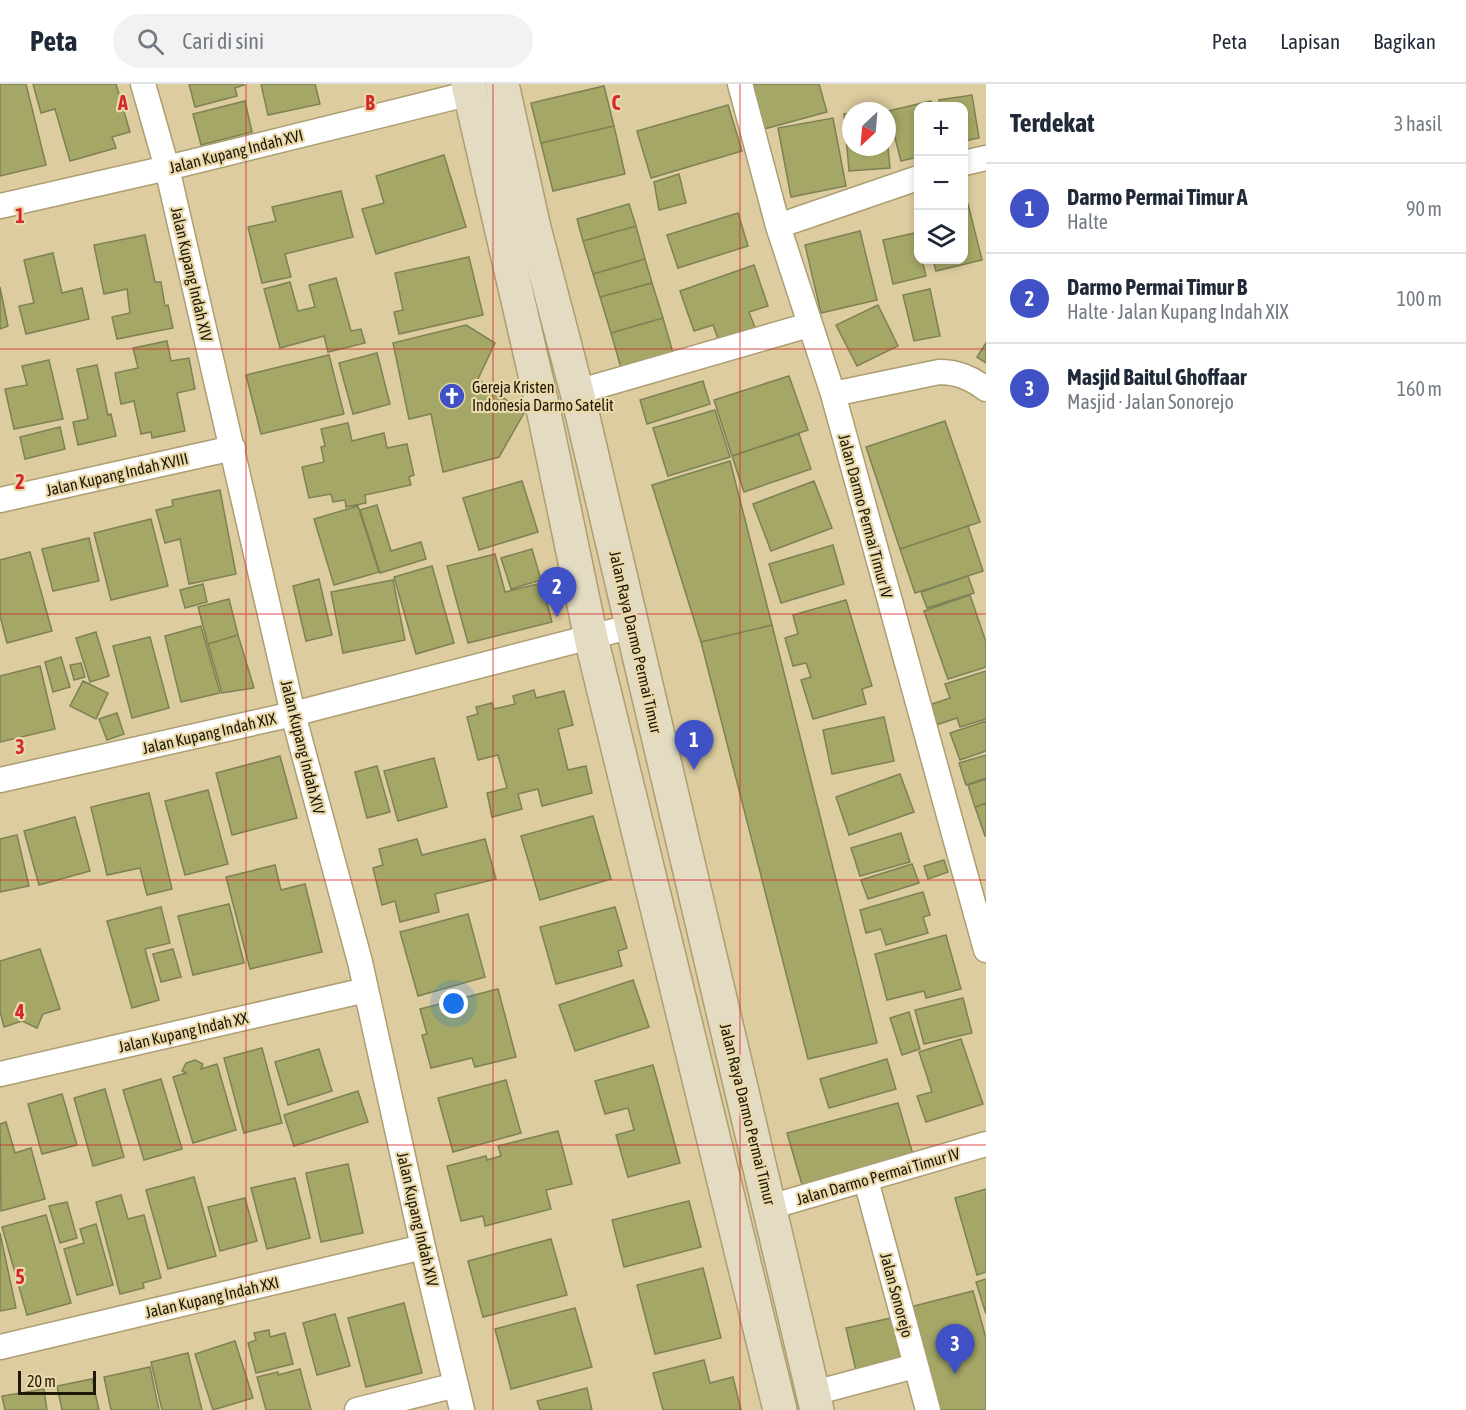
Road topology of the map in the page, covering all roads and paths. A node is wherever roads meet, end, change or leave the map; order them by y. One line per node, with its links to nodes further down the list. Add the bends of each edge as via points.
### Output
1 (143, 84): 7 (street, Jalan Kupang Indah XIV)
2 (502, 84): 4 (main road); 11 (main road, Jalan Raya Darmo Permai Timur)
3 (740, 84): 10 (street, Jalan Darmo Permai Timur IV)
4 (470, 89): 7 (street, Jalan Kupang Indah XVI); 12 (main road)
5 (986, 159): 6 (street)
6 (968, 162)
7 (167, 168): 9 (street, Jalan Kupang Indah XVI); 18 (street, Jalan Kupang Indah XIV)
8 (914, 179): 10 (street)
9 (0, 206)
10 (778, 226): 13 (street, Jalan Darmo Permai Timur IV)
11 (551, 294): 12 (main road); 16 (main road, Jalan Raya Darmo Permai Timur)
12 (518, 303): 17 (main road)
13 (809, 325): 15 (street, Jalan Darmo Permai Timur IV); 16 (street)
14 (986, 389): 15 (street, via 962,375 939,372)
15 (833, 394): 24 (street, Jalan Darmo Permai Timur IV)
16 (580, 404): 17 (main road); 20 (main road, Jalan Raya Darmo Permai Timur)
17 (546, 423): 21 (main road)
18 (233, 448): 19 (street, Jalan Kupang Indah XVIII); 22 (street, Jalan Kupang Indah XIV)
19 (0, 500)
20 (633, 626): 21 (street, Jalan Kupang Indah XIX); 29 (main road, Jalan Raya Darmo Permai Timur)
21 (591, 638): 22 (street, Jalan Kupang Indah XIX); 30 (main road)
22 (293, 714): 23 (street, Jalan Kupang Indah XIX); 25 (street, Jalan Kupang Indah XIV)
23 (0, 780)
24 (986, 950)
25 (366, 990): 26 (street, Jalan Kupang Indah XX); 31 (street, Jalan Kupang Indah XIV)
26 (0, 1074)
27 (986, 1144): 28 (street, Jalan Darmo Permai Timur IV)
28 (866, 1180): 29 (street, Jalan Darmo Permai Timur IV); 33 (street, Jalan Sonorejo)
29 (770, 1207): 30 (main road); 35 (main road, Jalan Raya Darmo Permai Timur)
30 (733, 1219): 38 (main road)
31 (423, 1246): 32 (street, Jalan Kupang Indah XXI); 34 (street, Jalan Kupang Indah XIV)
32 (0, 1347)
33 (915, 1366): 35 (street); 39 (street, Jalan Sonorejo)
34 (456, 1386): 36 (street); 37 (street, Jalan Kupang Indah XIV)
35 (816, 1401)
36 (357, 1410)
37 (462, 1410)
38 (780, 1410)
39 (928, 1410)

